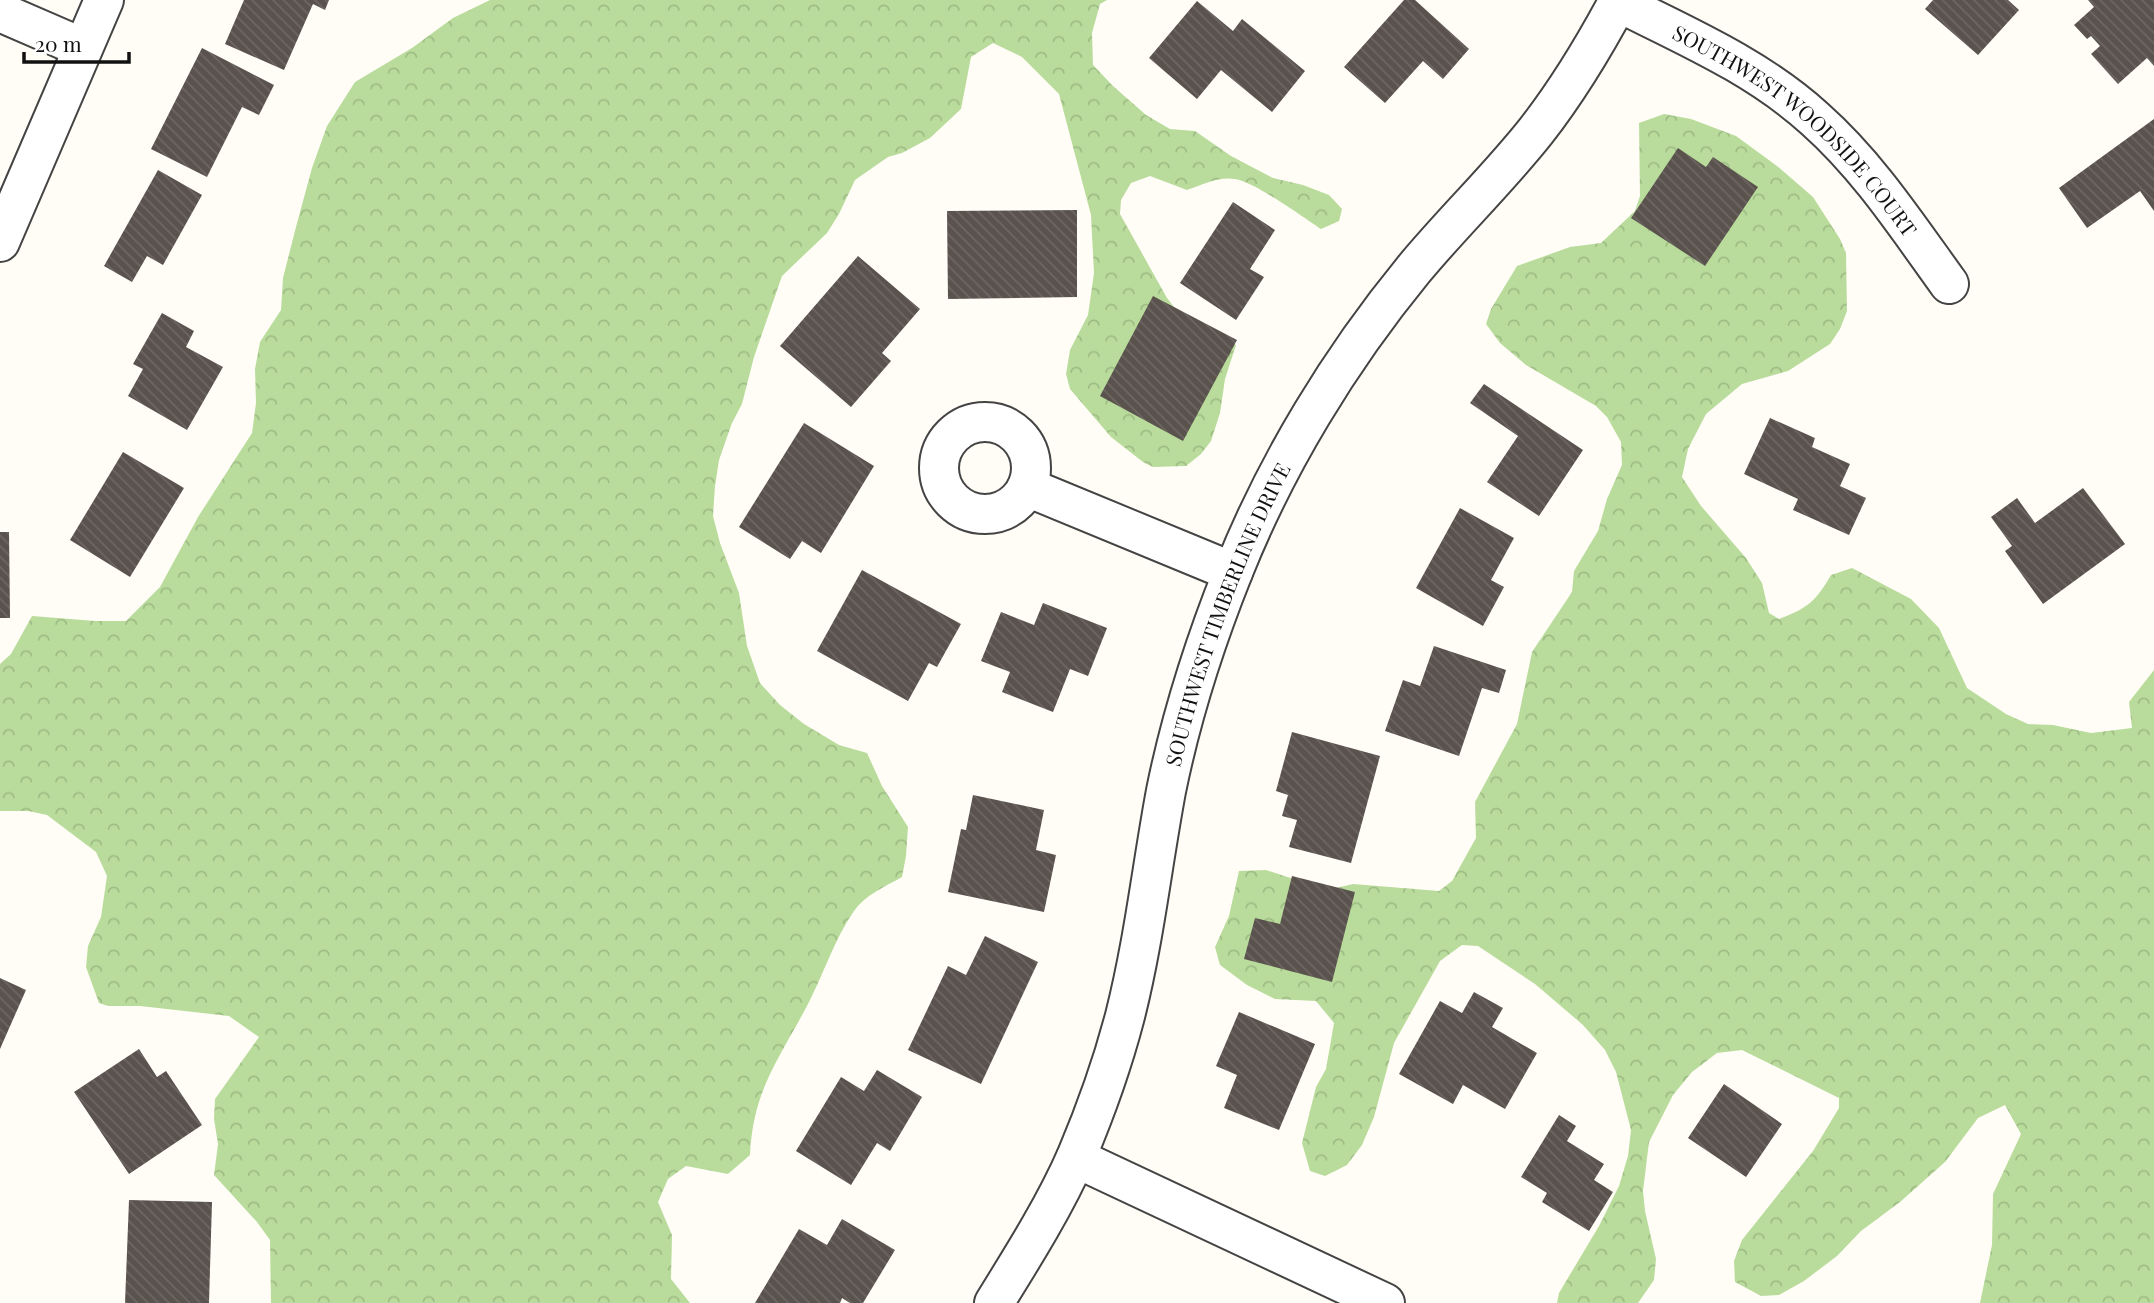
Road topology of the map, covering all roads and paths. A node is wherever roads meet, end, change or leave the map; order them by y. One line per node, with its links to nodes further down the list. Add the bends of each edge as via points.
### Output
1 (104, 0): 4 (street)
2 (1618, 1): 6 (street, SOUTHWEST WOODSIDE COURT, via 1762,78 1814,118 1861,165); 8 (street, SOUTHWEST TIMBERLINE DRIVE, via 1585,60 1536,130 1413,270 1354,349 1263,505)
3 (0, 12): 4 (street)
4 (83, 48): 5 (street)
5 (0, 242)
6 (1949, 284)
7 (1027, 487): 8 (street)
8 (1233, 572): 9 (street, SOUTHWEST TIMBERLINE DRIVE, via 1191,692 1167,789 1143,937 1124,1018)
9 (1076, 1158): 10 (street, SOUTHWEST TIMBERLINE DRIVE); 11 (street)
10 (994, 1303)
11 (1385, 1303)

